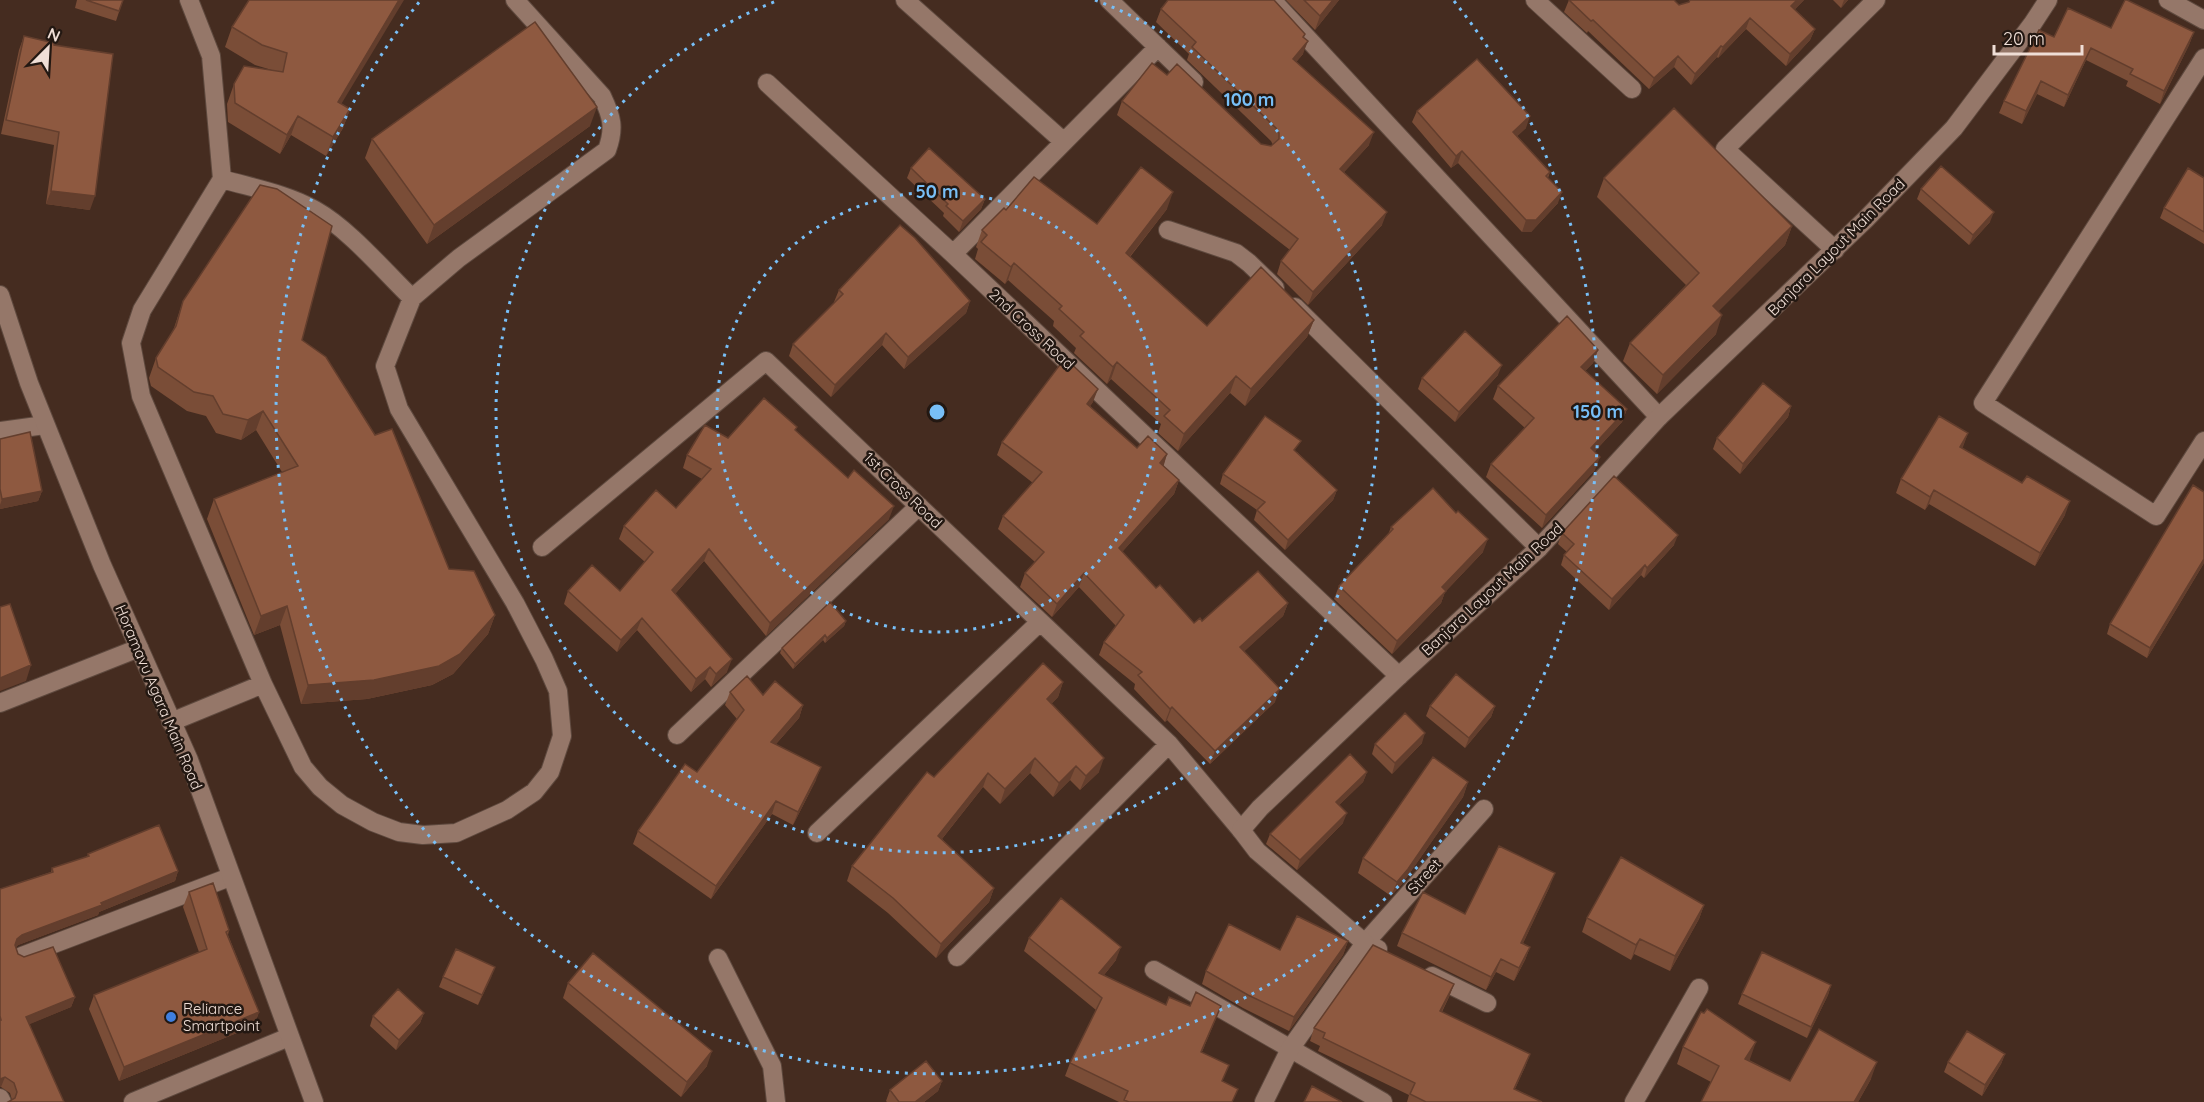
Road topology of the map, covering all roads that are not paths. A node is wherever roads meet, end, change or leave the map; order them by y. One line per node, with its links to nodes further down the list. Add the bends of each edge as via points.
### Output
1 (189, 0): 17 (street, via 211,56)
2 (515, 0): 22 (street, via 602,96 613,134 607,150 459,258)
3 (905, 0): 16 (street)
4 (1109, 0): 11 (street)
5 (1272, 0): 23 (street)
6 (1535, 0): 14 (street)
7 (1876, 0): 19 (street, via 1725,149)
8 (2048, 0): 19 (street, Banjara Layout Main Road, via 1954,128)
9 (2168, 0): 10 (street)
10 (2204, 20)
11 (1158, 47): 15 (street); 16 (street)
12 (2204, 58): 26 (street, via 1983,403 2156,516)
13 (767, 83): 20 (street, 2nd Cross Road)
14 (1632, 88)
15 (1206, 94)
16 (1064, 142): 20 (street)
17 (222, 179): 22 (street, via 283,196 316,211 345,233); 33 (street, via 142,310 131,343 141,396)
18 (1168, 230): 29 (street, via 1217,246 1249,263)
19 (1834, 250): 23 (street, Banjara Layout Main Road)
20 (953, 254): 32 (street, 2nd Cross Road)
21 (0, 295): 24 (street, Horamavu Agara Main Road)
22 (412, 298): 33 (street, via 385,366 399,410 515,603 558,691 562,736 550,772 534,792 507,810 456,833 399,832 342,805 320,787 303,767)
23 (1659, 417): 29 (street, Banjara Layout Main Road)
24 (45, 425): 25 (street); 31 (street, Horamavu Agara Main Road)
25 (0, 431)
26 (2204, 441)
27 (919, 506): 28 (street, 1st Cross Road, via 766,360); 30 (street, 1st Cross Road); 36 (street)
28 (542, 547)
29 (1539, 548): 32 (street, Banjara Layout Main Road)
30 (1040, 621): 37 (street, 1st Cross Road); 40 (street)
31 (139, 648): 34 (street); 35 (street, Horamavu Agara Main Road)
32 (1399, 676): 39 (street, Banjara Layout Main Road)
33 (263, 684): 35 (street)
34 (0, 703)
35 (171, 722): 41 (street, Horamavu Agara Main Road, via 189,760)
36 (677, 735)
37 (1169, 744): 39 (street, 1st Cross Road); 44 (street)
38 (1484, 809): 42 (street, Street)
39 (1241, 830): 42 (street, via 1257,850)
40 (818, 833)
41 (230, 877): 43 (street); 51 (street, Horamavu Agara Main Road)
42 (1365, 943): 46 (street); 52 (street)
43 (22, 956)
44 (957, 957)
45 (718, 958): 57 (street, via 771,1066)
46 (1395, 958)
47 (1416, 968): 50 (street)
48 (1154, 970): 52 (street)
49 (1699, 988): 60 (street)
50 (1487, 1003)
51 (289, 1037): 55 (street); 56 (street, Horamavu Agara Main Road)
52 (1290, 1049): 58 (street); 59 (street)
53 (0, 1098): 54 (street)
54 (2, 1102)
55 (133, 1102)
56 (314, 1102)
57 (776, 1102)
58 (1264, 1102)
59 (1383, 1102)
60 (1634, 1102)

